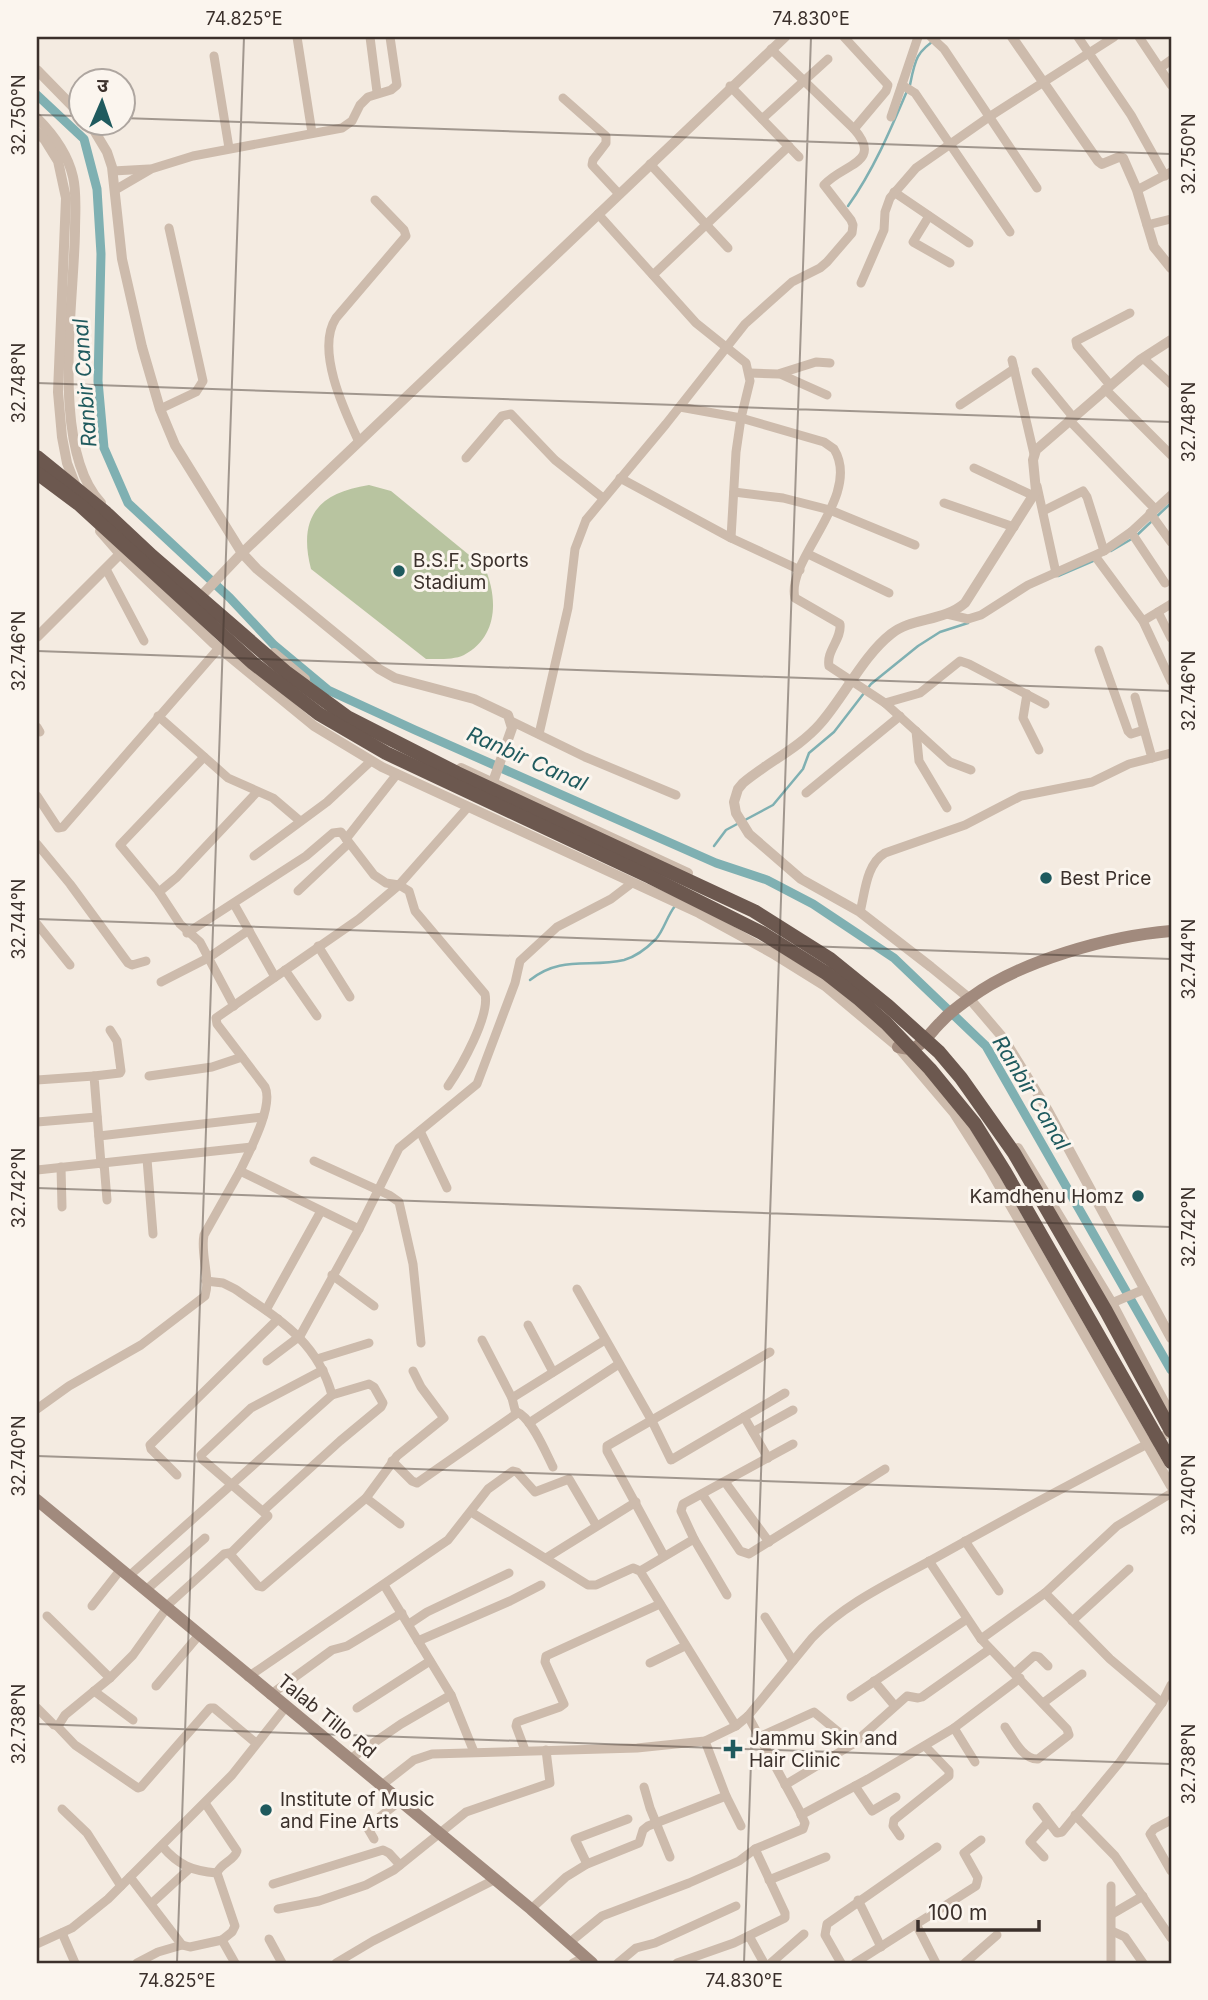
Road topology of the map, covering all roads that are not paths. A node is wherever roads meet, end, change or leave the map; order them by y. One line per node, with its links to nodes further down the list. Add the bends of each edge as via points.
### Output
1 (297, 37): 33 (street)
2 (370, 37): 24 (street)
3 (390, 37): 24 (street, via 397,82 391,90)
4 (785, 37): 12 (street)
5 (844, 37): 31 (street, via 888,85)
6 (918, 37): 23 (street)
7 (1012, 37): 20 (street)
8 (1078, 37): 13 (street)
9 (1114, 37): 13 (street)
10 (1139, 37): 17 (street)
11 (934, 39): 28 (street)
12 (771, 50): 19 (street); 22 (street)
13 (1090, 53): 20 (street); 42 (street)
14 (214, 56): 37 (street)
15 (828, 59): 19 (street)
16 (1171, 60): 17 (street)
17 (1160, 68): 21 (street)
18 (37, 70): 26 (street)
19 (804, 82): 30 (street); 31 (street)
20 (1043, 82): 28 (street); 45 (street, via 1098,161 1123,158)
21 (1171, 85)
22 (730, 86): 30 (street); 39 (street)
23 (905, 87): 27 (street); 35 (street)
24 (377, 92): 33 (street, via 363,100 349,124)
25 (563, 98): 47 (street, via 606,136 592,165)
26 (66, 100)
27 (891, 117)
28 (989, 117): 35 (street); 43 (street)
29 (37, 118): 91 (street, via 62,151 74,179 69,410 81,467)
30 (762, 120): 36 (street)
31 (854, 129): 64 (street, via 865,143 862,157 824,185 853,225 852,233 827,262 785,287)
32 (37, 132): 86 (street, via 58,161 66,198 58,392 63,444)
33 (312, 133): 37 (street)
34 (97, 136): 41 (street)
35 (948, 144): 46 (street, via 922,162); 55 (street)
36 (789, 146): 38 (street); 52 (street)
37 (229, 148): 40 (street)
38 (799, 157)
39 (650, 164): 47 (street); 52 (street)
40 (151, 169): 41 (street); 44 (street)
41 (113, 171): 44 (street)
42 (1168, 174): 45 (street)
43 (1037, 188)
44 (116, 190): 75 (street, via 122,259)
45 (1137, 190): 53 (street)
46 (894, 192): 50 (street); 61 (street, via 886,207 884,230)
47 (619, 194): 49 (street)
48 (375, 201): 78 (street, via 406,236 336,318 330,334 339,395)
49 (598, 214): 60 (street); 78 (street)
50 (929, 216): 56 (street); 58 (street, via 913,242)
51 (1171, 219): 53 (street)
52 (707, 225): 57 (street); 60 (street)
53 (1147, 225): 59 (street, via 1157,253)
54 (169, 228): 75 (street, via 203,382 197,392)
55 (1010, 232)
56 (969, 243)
57 (728, 248)
58 (950, 263)
59 (1171, 268)
60 (653, 275): 64 (street)
61 (861, 283)
62 (1130, 313): 71 (street, via 1076,341)
63 (1171, 340): 65 (street)
64 (726, 347): 68 (street, via 741,357); 74 (street)
65 (1143, 358): 70 (street); 71 (street)
66 (830, 363): 69 (street, via 816,362)
67 (1036, 372): 77 (street)
68 (750, 373): 69 (street); 76 (street)
69 (778, 374): 72 (street)
70 (1171, 384)
71 (1108, 387): 77 (street); 80 (street)
72 (827, 395)
73 (960, 404): 79 (street, via 1013,364)
74 (680, 407): 76 (street); 85 (street)
75 (160, 410): 102 (street, via 175,445)
76 (741, 418): 88 (street); 93 (street, via 834,449 840,482)
77 (1071, 418): 79 (street); 95 (street)
78 (359, 442): 102 (street)
79 (1034, 454): 87 (street)
80 (1171, 455)
81 (37, 457): 86 (street); 232 (highway, via 287,673 347,717 754,911 830,959 888,1006 946,1060 1014,1153)
82 (466, 458): 90 (street, via 502,416 511,414 555,460)
83 (974, 468): 87 (street)
84 (37, 473): 238 (highway, via 80,505 253,663 319,714 386,753 762,933 859,999 930,1069 975,1124)
85 (620, 478): 90 (street); 99 (street)
86 (74, 482): 91 (street); 103 (street, via 90,516)
87 (1036, 491): 94 (street); 96 (street)
88 (734, 492): 93 (street); 99 (street)
89 (1171, 495): 95 (street)
90 (603, 498): 133 (street, via 586,520 575,549 568,608)
91 (100, 502): 98 (street)
92 (944, 502): 96 (street)
93 (830, 510): 101 (street); 104 (street)
94 (1043, 511): 105 (street, via 1083,491); 108 (street)
95 (1153, 514): 97 (street); 100 (street)
96 (1014, 527): 114 (street, via 972,594)
97 (1133, 535): 105 (street); 109 (street)
98 (140, 537): 103 (street); 110 (street)
99 (731, 538): 107 (street)
100 (1171, 542)
101 (915, 545)
102 (242, 553): 110 (street); 130 (street, via 379,669 395,678 474,699 503,711)
103 (120, 554): 106 (street); 119 (street)
104 (808, 554): 107 (street); 111 (street)
105 (1098, 557): 108 (street); 115 (street)
106 (106, 569): 116 (street); 118 (street)
107 (800, 570): 123 (street, via 795,598 840,624 828,662)
108 (1056, 573): 114 (street, via 1020,589 981,615 968,619)
109 (1165, 583)
110 (206, 592): 141 (street, via 325,695 384,732)
111 (889, 593)
112 (1171, 604): 113 (street)
113 (1158, 612): 115 (street); 117 (street)
114 (947, 614): 123 (street, via 907,625 890,635)
115 (1143, 621): 121 (street)
116 (37, 637)
117 (1171, 638)
118 (144, 641)
119 (219, 648): 128 (street); 138 (street, via 314,726)
120 (1099, 650): 131 (street, via 1128,731)
121 (1167, 659): 122 (street)
122 (1171, 681)
123 (855, 683): 126 (street); 157 (street, via 810,734 743,783 735,795 736,813 749,834 801,879)
124 (1027, 694): 126 (street, via 960,661 920,693); 127 (street); 134 (street, via 1023,718)
125 (1135, 697): 131 (street)
126 (885, 703): 129 (street)
127 (1045, 704)
128 (158, 716): 136 (street); 145 (street, via 61,828)
129 (900, 716): 132 (street); 143 (street)
130 (511, 721): 133 (street); 141 (street)
131 (1144, 730): 137 (street)
132 (916, 731): 139 (street, via 950,762); 147 (street, via 919,761)
133 (539, 734): 144 (street)
134 (1039, 750)
135 (1171, 753): 137 (street)
136 (204, 757): 142 (street, via 228,778); 155 (street, via 120,845)
137 (1152, 758): 157 (street, via 1092,782 1021,796 965,825 885,853 872,866)
138 (371, 761): 140 (street); 148 (street)
139 (971, 770)
140 (397, 774): 146 (street); 149 (street)
141 (492, 777): 174 (street, via 769,913 843,961)
142 (257, 792): 148 (street, via 273,798); 155 (street)
143 (806, 793)
144 (676, 795)
145 (37, 796)
146 (468, 807): 152 (street); 153 (street)
147 (947, 808)
148 (300, 821): 151 (street)
149 (348, 841): 153 (street, via 374,875); 154 (street); 156 (street, via 336,831)
150 (37, 844): 164 (street, via 128,963)
151 (254, 856)
152 (632, 883): 175 (street, via 772,953 825,986); 184 (street, via 557,927 520,961 479,1079)
153 (399, 885): 162 (street); 180 (street, via 409,891 415,911 486,998 470,1050)
154 (298, 891)
155 (159, 892): 161 (street)
156 (234, 904): 159 (street); 161 (street)
157 (860, 912): 170 (street)
158 (37, 924): 165 (street)
159 (249, 930): 163 (street); 167 (street)
160 (1171, 931): 170 (main road, via 1110,940 1032,965 1002,977)
161 (187, 933): 163 (street, via 199,940)
162 (318, 946): 166 (street); 169 (street)
163 (208, 958): 168 (street); 171 (street)
164 (146, 961)
165 (70, 965)
166 (285, 971): 167 (street); 172 (street)
167 (275, 976): 171 (street)
168 (161, 982)
169 (350, 998)
170 (966, 1001): 174 (main road); 203 (street, via 1004,1040 1030,1080)
171 (234, 1006): 176 (street, via 216,1022)
172 (317, 1016)
173 (110, 1030): 177 (street, via 117,1041 121,1072)
174 (929, 1034): 175 (main road, via 917,1047); 204 (street, via 968,1077 1026,1160)
175 (898, 1047): 235 (street, via 954,1113 989,1168)
176 (242, 1057): 178 (street); 182 (street, via 267,1090)
177 (94, 1076): 179 (street); 181 (street)
178 (149, 1076)
179 (37, 1080)
180 (448, 1086)
181 (97, 1117): 183 (street); 185 (street)
182 (262, 1117): 185 (street); 186 (street)
183 (37, 1122)
184 (420, 1131): 193 (street); 194 (street, via 399,1148)
185 (99, 1136): 189 (street)
186 (252, 1147): 187 (street); 192 (street)
187 (147, 1159): 189 (street); 199 (street)
188 (314, 1161): 194 (street)
189 (103, 1163): 190 (street); 195 (street)
190 (61, 1167): 191 (street); 196 (street)
191 (37, 1170)
192 (247, 1174): 197 (street); 201 (street, via 204,1235 202,1246)
193 (447, 1188)
194 (378, 1191): 198 (street); 214 (street, via 396,1198 402,1208)
195 (107, 1200)
196 (62, 1207)
197 (321, 1211): 198 (street); 206 (street)
198 (359, 1229): 200 (street)
199 (153, 1234)
200 (332, 1275): 205 (street); 209 (street)
201 (213, 1282): 206 (street, via 234,1289); 225 (street, via 205,1296 156,1334)
202 (577, 1289): 212 (street)
203 (1141, 1290): 204 (street); 210 (street)
204 (1115, 1302): 228 (street)
205 (374, 1306)
206 (265, 1310): 207 (street)
207 (278, 1319): 209 (street); 241 (street, via 150,1445)
208 (528, 1325): 221 (street)
209 (300, 1336): 216 (street); 217 (street)
210 (1171, 1338)
211 (482, 1340): 224 (street)
212 (605, 1340): 218 (street); 221 (street)
213 (369, 1343): 216 (street)
214 (421, 1343)
215 (769, 1352): 230 (street)
216 (317, 1359): 219 (street)
217 (267, 1362)
218 (619, 1364): 230 (street); 231 (street)
219 (323, 1370): 223 (street); 243 (street, via 251,1408 203,1453 202,1459)
220 (412, 1371): 237 (street, via 444,1418)
221 (553, 1372): 224 (street)
222 (785, 1393): 229 (street)
223 (332, 1395): 243 (street); 249 (street, via 369,1384 383,1403)
224 (512, 1398): 227 (street)
225 (37, 1409)
226 (793, 1410): 233 (street)
227 (517, 1412): 231 (street); 237 (street, via 416,1483)
228 (1171, 1415)
229 (744, 1417): 230 (street, via 673,1461); 233 (street)
230 (652, 1421): 247 (street, via 606,1448)
231 (529, 1423): 239 (street)
232 (1171, 1431): 235 (street)
233 (753, 1432): 236 (street)
234 (793, 1444): 236 (street)
235 (1147, 1444): 244 (street); 255 (street)
236 (768, 1458): 242 (street)
237 (392, 1461): 246 (street)
238 (1171, 1462)
239 (553, 1467)
240 (885, 1469): 256 (street)
241 (177, 1475)
242 (725, 1482): 245 (street); 256 (street)
243 (231, 1484): 249 (street); 263 (street)
244 (1170, 1490): 269 (street, via 1116,1526)
245 (702, 1494): 254 (street, via 681,1507); 256 (street, via 743,1553)
246 (366, 1498): 251 (street); 257 (street, via 261,1587)
247 (636, 1502): 252 (street); 258 (street)
248 (39, 1507): 263 (main road, Talab Tillo Rd)
249 (264, 1511): 257 (street, via 267,1519)
250 (471, 1512): 252 (street, via 493,1485 514,1471 535,1492 569,1479); 259 (street); 265 (street, via 448,1540)
251 (400, 1524)
252 (596, 1525): 259 (street)
253 (205, 1538): 267 (street)
254 (694, 1539): 258 (street); 270 (street)
255 (965, 1541): 260 (street); 268 (street)
256 (769, 1542)
257 (230, 1554): 273 (street, via 224,1554)
258 (664, 1556): 262 (street)
259 (546, 1558): 262 (street, via 592,1586 633,1569)
260 (929, 1561): 277 (street); 286 (street, via 840,1614)
261 (1129, 1569): 278 (street)
262 (640, 1571): 271 (street)
263 (125, 1573): 267 (main road, Talab Tillo Rd); 272 (street)
264 (509, 1573): 279 (street)
265 (384, 1585): 274 (street); 291 (street)
266 (541, 1585): 282 (street)
267 (146, 1590): 273 (main road, Talab Tillo Rd)
268 (999, 1591)
269 (1045, 1593): 278 (street); 281 (street)
270 (727, 1595)
271 (660, 1604): 283 (street); 317 (street, via 546,1656 564,1704 517,1722)
272 (92, 1606)
273 (167, 1608): 280 (main road, Talab Tillo Rd); 292 (street, via 144,1642)
274 (402, 1613): 279 (street); 297 (street, via 332,1650)
275 (47, 1616): 292 (street)
276 (765, 1617): 286 (street)
277 (967, 1619): 281 (street); 293 (street)
278 (1072, 1620): 301 (street)
279 (409, 1624): 282 (street)
280 (199, 1635): 291 (main road, Talab Tillo Rd); 295 (street)
281 (981, 1639): 284 (street)
282 (418, 1641): 285 (street)
283 (685, 1646): 287 (street); 309 (street)
284 (990, 1649): 290 (street); 302 (street, via 922,1697 908,1695)
285 (430, 1661): 298 (street); 305 (street)
286 (793, 1661): 306 (street)
287 (650, 1663)
288 (1048, 1667): 290 (street, via 1034,1656)
289 (1082, 1674): 300 (street)
290 (1018, 1676): 300 (street); 311 (street)
291 (248, 1677): 297 (main road, Talab Tillo Rd)
292 (110, 1678): 296 (street)
293 (874, 1681): 299 (street); 302 (street)
294 (1171, 1685): 301 (street)
295 (156, 1686)
296 (94, 1691): 307 (street); 308 (street)
297 (270, 1695): 304 (main road, Talab Tillo Rd)
298 (451, 1695): 319 (street); 320 (street)
299 (851, 1697)
300 (1043, 1703): 310 (street, via 1069,1735 1038,1759 1026,1756)
301 (1161, 1703): 333 (street)
302 (895, 1706): 315 (street)
303 (37, 1708): 308 (street)
304 (285, 1708): 314 (street); 320 (main road, Talab Tillo Rd)
305 (357, 1708)
306 (748, 1716): 309 (street); 312 (street)
307 (133, 1720)
308 (57, 1726): 314 (street, via 75,1745 138,1788 210,1707)
309 (736, 1726): 313 (street)
310 (1005, 1727)
311 (954, 1728): 316 (street); 321 (street)
312 (759, 1737): 315 (street, via 814,1712); 323 (street)
313 (705, 1741): 318 (street); 326 (street)
314 (256, 1743): 329 (street)
315 (853, 1744): 323 (street)
316 (925, 1746): 324 (street); 340 (street, via 949,1776 894,1820)
317 (525, 1750): 318 (street); 319 (street)
318 (546, 1750): 339 (street, via 551,1783 466,1812)
319 (474, 1752): 322 (street, via 422,1757)
320 (350, 1759): 322 (main road, Talab Tillo Rd)
321 (975, 1762)
322 (382, 1785): 328 (main road, Talab Tillo Rd)
323 (785, 1785): 332 (street)
324 (855, 1786): 327 (street, via 872,1811); 332 (street)
325 (644, 1787): 337 (street)
326 (726, 1796): 337 (street); 338 (street)
327 (896, 1797)
328 (400, 1801): 339 (main road, Talab Tillo Rd); 341 (street, via 367,1827)
329 (205, 1803): 343 (street); 353 (street, via 237,1851)
330 (1037, 1807): 336 (street)
331 (62, 1809): 358 (street, via 87,1833)
332 (801, 1815): 345 (street, via 803,1829)
333 (1075, 1815): 336 (street, via 1058,1833); 360 (street, via 1105,1844)
334 (628, 1819): 349 (street, via 575,1839)
335 (1171, 1820): 352 (street, via 1150,1834)
336 (1048, 1822): 348 (street, via 1030,1842)
337 (655, 1823): 346 (street); 349 (street, via 645,1828 639,1843)
338 (741, 1826)
339 (440, 1835): 350 (street); 355 (main road, Talab Tillo Rd)
340 (900, 1836)
341 (374, 1839)
342 (981, 1840): 367 (street, via 964,1853 978,1878 976,1886)
343 (162, 1846): 351 (street); 354 (street)
344 (937, 1847): 361 (street)
345 (755, 1849): 356 (street); 376 (street, via 689,1883 597,1919)
346 (670, 1857)
347 (826, 1857): 356 (street)
348 (1044, 1857)
349 (587, 1864): 365 (street)
350 (400, 1865): 357 (street, via 383,1850); 364 (street, via 354,1889)
351 (189, 1869): 353 (street); 362 (street)
352 (1171, 1871)
353 (217, 1872): 375 (street, via 235,1926)
354 (130, 1877): 358 (street); 362 (street)
355 (494, 1880): 365 (main road, Talab Tillo Rd); 385 (street)
356 (769, 1880): 372 (street, via 785,1918)
357 (273, 1884)
358 (121, 1886): 369 (street, via 94,1912)
359 (1111, 1886): 366 (street)
360 (1143, 1896): 366 (street); 373 (street)
361 (858, 1900): 379 (street); 390 (street, via 826,1927 825,1935)
362 (152, 1903): 378 (street)
363 (736, 1906): 386 (street, via 632,1950)
364 (278, 1909)
365 (531, 1909): 376 (main road, Talab Tillo Rd)
366 (1112, 1914): 368 (street)
367 (916, 1924): 379 (street); 392 (street)
368 (1112, 1931): 394 (street); 395 (street, via 1125,1937)
369 (62, 1933): 377 (street); 381 (street)
370 (804, 1934): 389 (street)
371 (997, 1935): 393 (street)
372 (749, 1936): 387 (street); 388 (street)
373 (1171, 1938)
374 (269, 1939): 384 (street)
375 (222, 1940): 378 (street); 383 (street)
376 (569, 1943): 380 (main road, Talab Tillo Rd)
377 (37, 1944)
378 (182, 1945): 382 (street)
379 (881, 1947): 391 (street)
380 (583, 1961)
381 (75, 1963)
382 (137, 1963)
383 (235, 1963)
384 (282, 1963)
385 (336, 1963)
386 (618, 1963)
387 (677, 1963)
388 (764, 1963)
389 (771, 1963)
390 (841, 1963)
391 (855, 1963)
392 (936, 1963)
393 (965, 1963)
394 (1111, 1963)
395 (1143, 1963)

